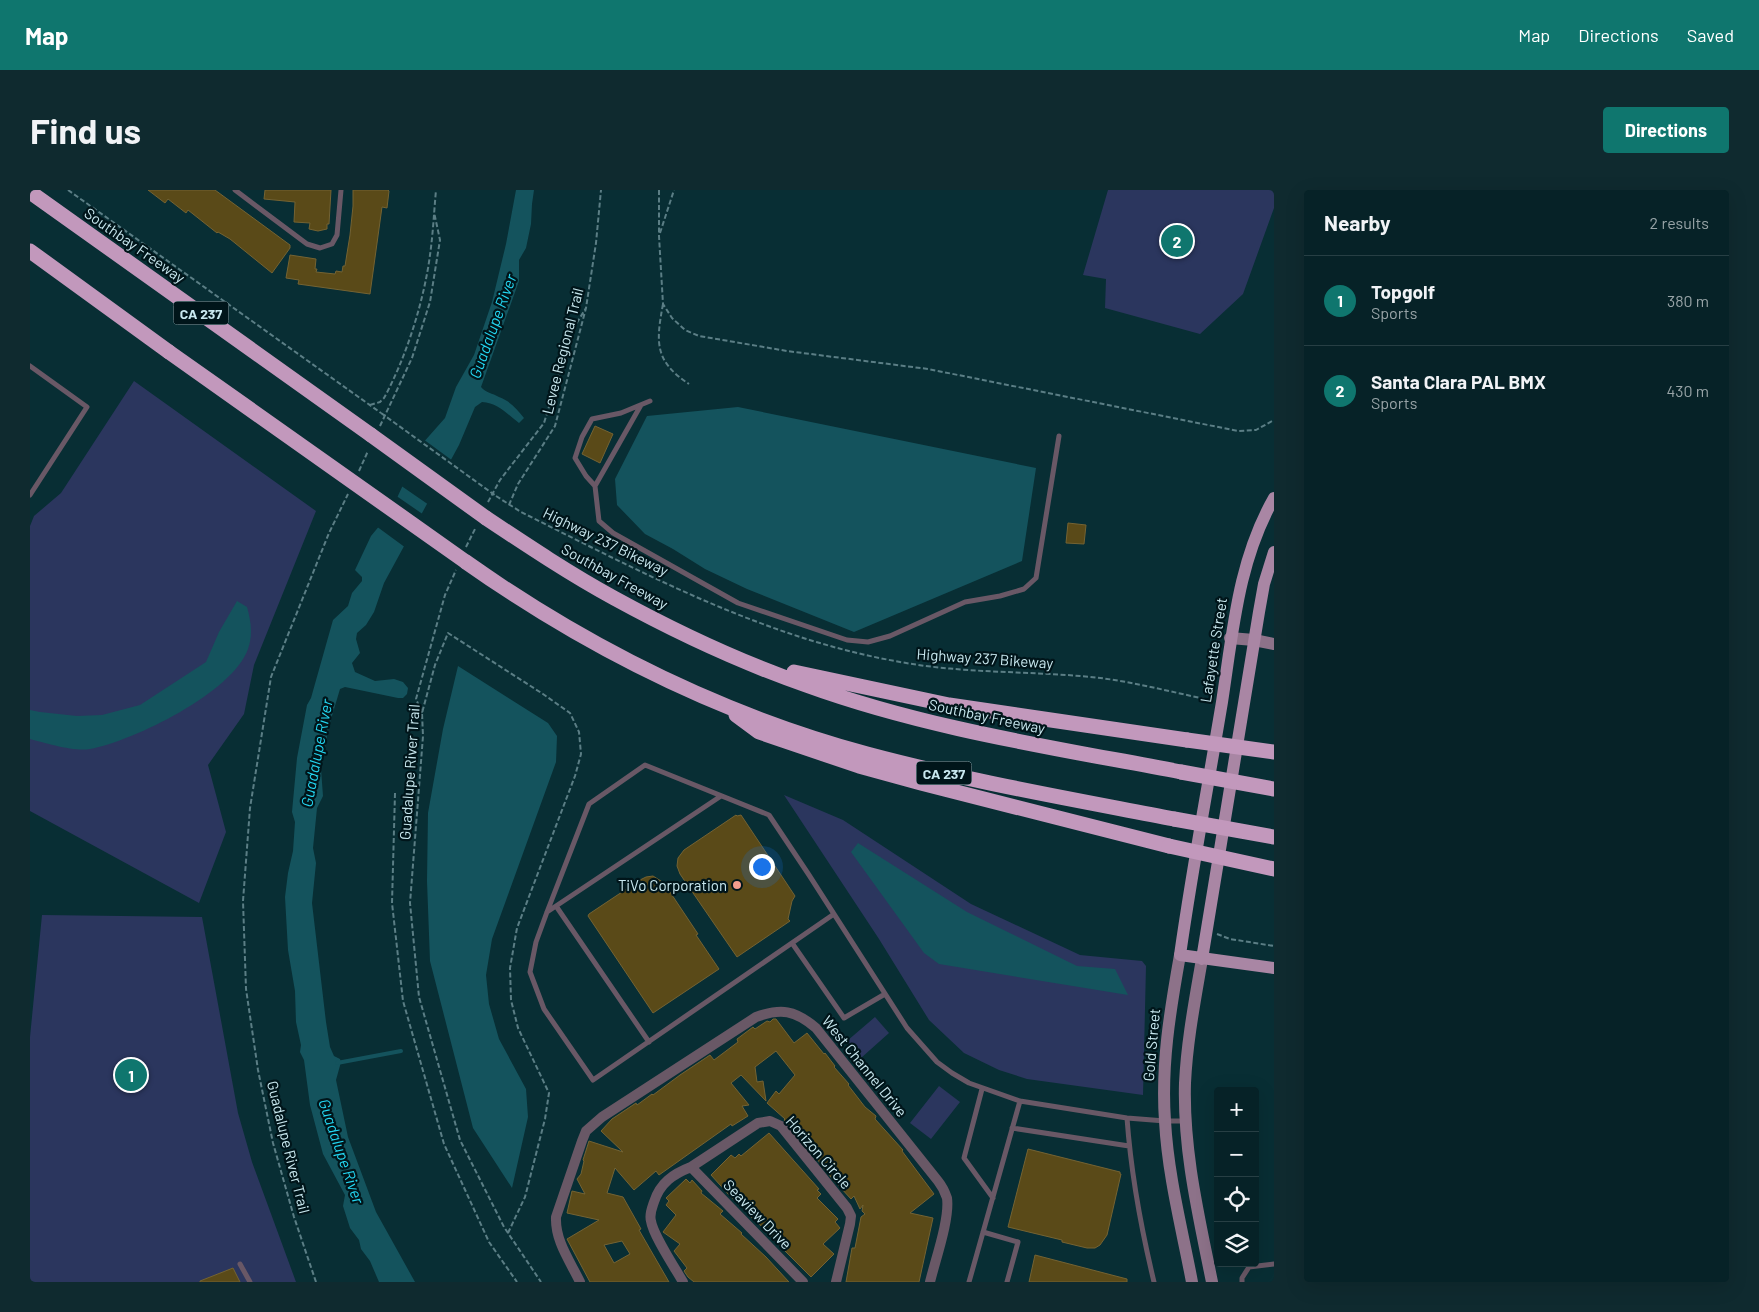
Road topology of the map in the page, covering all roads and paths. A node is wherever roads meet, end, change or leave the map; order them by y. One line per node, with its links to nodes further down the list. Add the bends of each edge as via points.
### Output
1 (68, 190): 18 (path, Highway 237 Bikeway)
2 (235, 190): 10 (lane)
3 (246, 190): 10 (lane)
4 (341, 190): 10 (lane, via 337,235 332,244 320,248 307,244)
5 (436, 190): 11 (path)
6 (601, 190): 28 (path, Levee Regional Trail, via 586,308 555,426 518,484)
7 (659, 190): 12 (path)
8 (674, 190): 12 (path)
9 (30, 192): 21 (highway, Southbay Freeway / CA 237)
10 (245, 198)
11 (434, 212): 18 (path, via 423,295 405,351 384,398); 21 (path, via 440,240 430,302 412,358)
12 (659, 236): 14 (path)
13 (30, 251): 35 (highway, CA 237, bridge, via 526,603 593,643)
14 (663, 304): 16 (path, via 658,336 662,356 674,375); 20 (path, via 685,330 699,336 928,369 1238,431 1256,430)
15 (30, 366): 26 (lane, via 87,407)
16 (689, 384)
17 (650, 401): 19 (lane)
18 (370, 405): 28 (path, Highway 237 Bikeway, bridge)
19 (642, 405): 24 (lane); 24 (lane, via 592,419 575,458)
20 (1274, 420)
21 (374, 436): 23 (path); 33 (highway, Southbay Freeway / CA 237, bridge, via 486,518 549,559 614,598)
22 (1059, 436): 24 (lane, via 1036,578 1024,589 965,602 890,636 868,642 847,640 738,603 612,533 599,521)
23 (358, 472)
24 (595, 486)
25 (350, 490): 68 (path, Guadalupe River Trail, via 271,677 250,808 243,901 246,989 258,1070 276,1152)
26 (30, 495)
27 (1274, 498): 30 (main road, Lafayette Street, via 1252,546)
28 (509, 505): 34 (path, Highway 237 Bikeway, via 724,609 803,639 922,666 1114,679)
29 (1274, 552): 31 (main road, via 1264,584)
30 (1230, 638): 31 (main road); 34 (main road, Lafayette Street)
31 (1254, 640): 32 (main road); 50 (main road)
32 (1274, 644)
33 (741, 660): 36 (highway, bridge, via 949,705); 37 (highway, Southbay Freeway / CA 237, bridge, via 807,686 959,729)
34 (1222, 702): 40 (main road, Lafayette Street)
35 (721, 703): 41 (highway, CA 237, bridge, via 795,731 953,775); 42 (highway, bridge, via 759,732 832,757 1169,846)
36 (1274, 752)
37 (1274, 789)
38 (395, 793): 69 (path, via 392,903 403,1001 444,1144 489,1242)
39 (721, 796): 43 (lane); 44 (lane, via 645,765 588,804); 45 (lane, via 768,815)
40 (1202, 812): 49 (main road, Gold Street)
41 (1274, 837)
42 (1274, 869)
43 (556, 906): 44 (lane); 53 (lane)
44 (547, 912): 53 (lane, via 530,972 544,1009 593,1080)
45 (834, 914): 47 (lane); 52 (lane)
46 (1219, 934): 48 (path, via 1230,939)
47 (792, 944): 52 (lane, via 844,1018); 53 (lane)
48 (1274, 946)
49 (1180, 955): 50 (main road); 57 (main road, Gold Street, via 1166,1041)
50 (1202, 959): 51 (main road); 58 (main road, via 1188,1051)
51 (1274, 968)
52 (885, 994): 54 (lane, via 907,1028 937,1062)
53 (649, 1042)
54 (982, 1089): 55 (lane); 62 (lane, via 964,1158)
55 (1020, 1101): 56 (lane); 59 (lane)
56 (1127, 1118): 57 (lane); 60 (lane)
57 (1165, 1121): 58 (lane); 79 (main road, Gold Street, via 1177,1211)
58 (1186, 1121): 80 (main road, via 1193,1189)
59 (1012, 1128): 60 (lane); 62 (lane)
60 (1129, 1146): 78 (lane, via 1138,1209)
61 (691, 1166): 72 (street, Horizon Circle, via 660,1186 650,1212 652,1226); 73 (street, Seaview Drive); 74 (street, Horizon Circle, via 758,1123 770,1121 781,1126 850,1216)
62 (993, 1198): 63 (lane)
63 (983, 1232): 76 (lane); 77 (lane, via 1018,1242)
64 (508, 1233): 64 (path, Guadalupe River Trail, via 525,1197 549,1093 518,1028 511,1000 510,968 517,928 575,776 580,754 579,732 570,713 448,633 434,665 422,713 410,903 419,997 460,1140); 70 (path, Guadalupe River Trail)
65 (240, 1264): 67 (lane)
66 (1274, 1264): 81 (lane, via 1249,1266)
67 (250, 1282)
68 (316, 1282)
69 (518, 1282)
70 (541, 1282)
71 (580, 1282): 75 (street, West Channel Drive, via 555,1228 586,1131 602,1117 756,1017 784,1011 795,1013 816,1028 944,1190 946,1215)
72 (682, 1282)
73 (803, 1282)
74 (836, 1282)
75 (930, 1282)
76 (969, 1282)
77 (1007, 1282)
78 (1154, 1282)
79 (1192, 1282)
80 (1212, 1282)
81 (1242, 1282)

